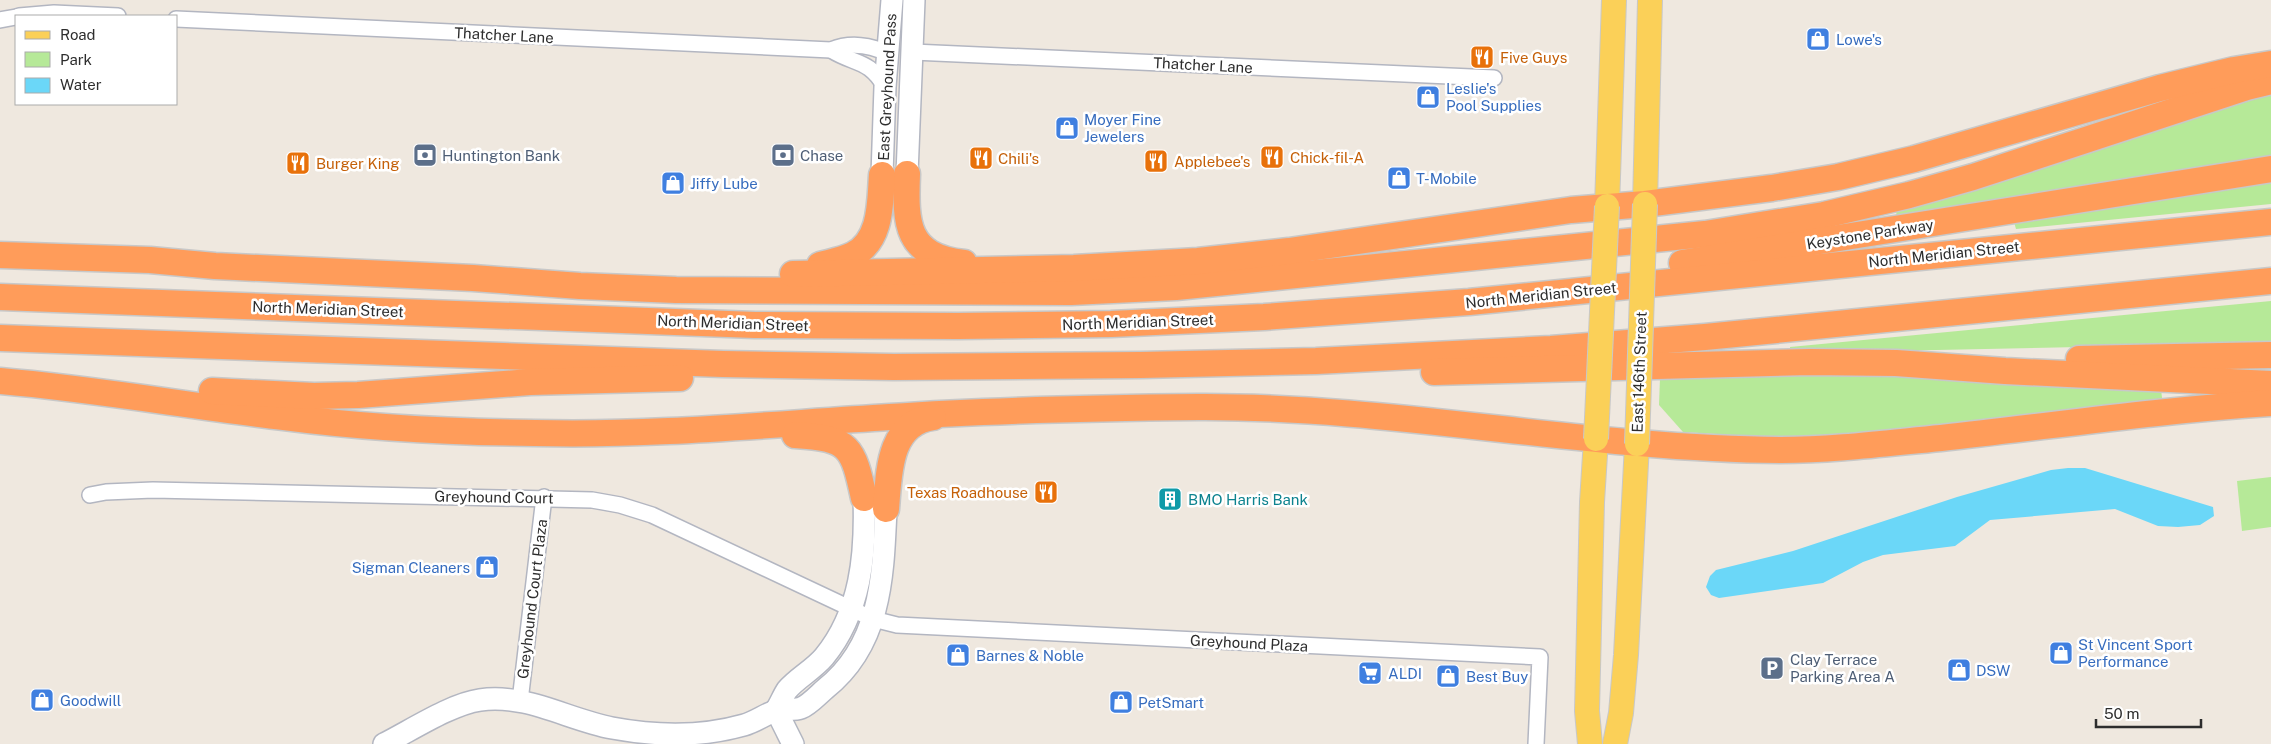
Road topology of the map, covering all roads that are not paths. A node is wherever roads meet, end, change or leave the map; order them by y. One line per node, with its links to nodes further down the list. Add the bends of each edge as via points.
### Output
1 (892, 0): 12 (street, East Greyhound Pass)
2 (914, 0): 11 (street, East Greyhound Pass)
3 (1614, 0): 20 (main road)
4 (1650, 0): 19 (main road, East 146th Street)
5 (32, 15): 6 (street, via 54,12)
6 (102, 15)
7 (15, 18): 9 (street)
8 (178, 19): 10 (street, Thatcher Lane)
9 (0, 20)
10 (831, 50): 12 (street, Thatcher Lane, via 843,45 870,47); 16 (street, Thatcher Lane, via 866,65)
11 (912, 52): 14 (street, Thatcher Lane); 18 (street, East Greyhound Pass)
12 (889, 54): 16 (street, East Greyhound Pass)
13 (2271, 64): 19 (highway, via 2160,88 1864,171)
14 (1494, 78)
15 (2271, 81): 25 (highway, via 1909,195 1824,215 1705,234 1304,276 1110,291 676,290)
16 (885, 87): 18 (street, East Greyhound Pass)
17 (2271, 169): 28 (highway, Keystone Parkway, via 1675,264)
18 (895, 175): 23 (highway, via 910,229 919,244 932,255 966,264); 24 (highway, via 871,239 852,255)
19 (1645, 204): 20 (highway); 41 (main road, East 146th Street, bridge)
20 (1607, 206): 23 (highway, via 1270,253); 40 (main road, bridge)
21 (2271, 222): 28 (highway, North Meridian Street)
22 (0, 255): 25 (highway)
23 (1074, 268): 24 (highway)
24 (796, 274): 25 (highway)
25 (473, 278)
26 (2271, 281): 32 (highway, via 1706,337 1551,349)
27 (0, 297): 28 (highway, North Meridian Street, via 857,326 1188,322)
28 (1469, 302)
29 (0, 338): 33 (highway, via 723,364)
30 (2271, 355): 31 (highway)
31 (1896, 364): 32 (highway, via 1782,362 1461,372); 35 (highway)
32 (1141, 365): 33 (highway)
33 (952, 368): 36 (highway, via 530,382 332,396)
34 (0, 381): 36 (highway)
35 (2271, 384)
36 (59, 386): 39 (highway, via 284,417 394,428 589,434)
37 (2271, 404): 41 (highway, via 1852,447 1772,450)
38 (972, 412): 39 (highway); 40 (highway, via 1252,408 1334,412); 44 (highway, via 928,418 912,425 896,442 889,474)
39 (692, 430): 44 (highway, via 833,440 842,444 854,458)
40 (1596, 439): 41 (highway); 52 (main road, via 1587,701)
41 (1637, 444): 53 (main road, East 146th Street, via 1626,654)
42 (90, 495): 43 (street, Greyhound Court, via 153,490)
43 (544, 498): 45 (street, Greyhound Court, via 606,502 652,515); 47 (street, Greyhound Court Plaza)
44 (875, 504): 45 (street, via 858,589); 46 (street, via 880,585)
45 (851, 608): 46 (street, Greyhound Court); 48 (street, via 836,642 809,672 787,690)
46 (873, 619): 48 (street, via 859,651 831,685 802,708); 51 (street, Greyhound Plaza, via 898,625 1540,657)
47 (520, 701): 48 (street, via 612,728 677,734 744,725); 49 (street, via 492,699 466,703)
48 (776, 710): 50 (street)
49 (384, 744)
50 (793, 744)
51 (1536, 744)
52 (1590, 744)
53 (1615, 744)

